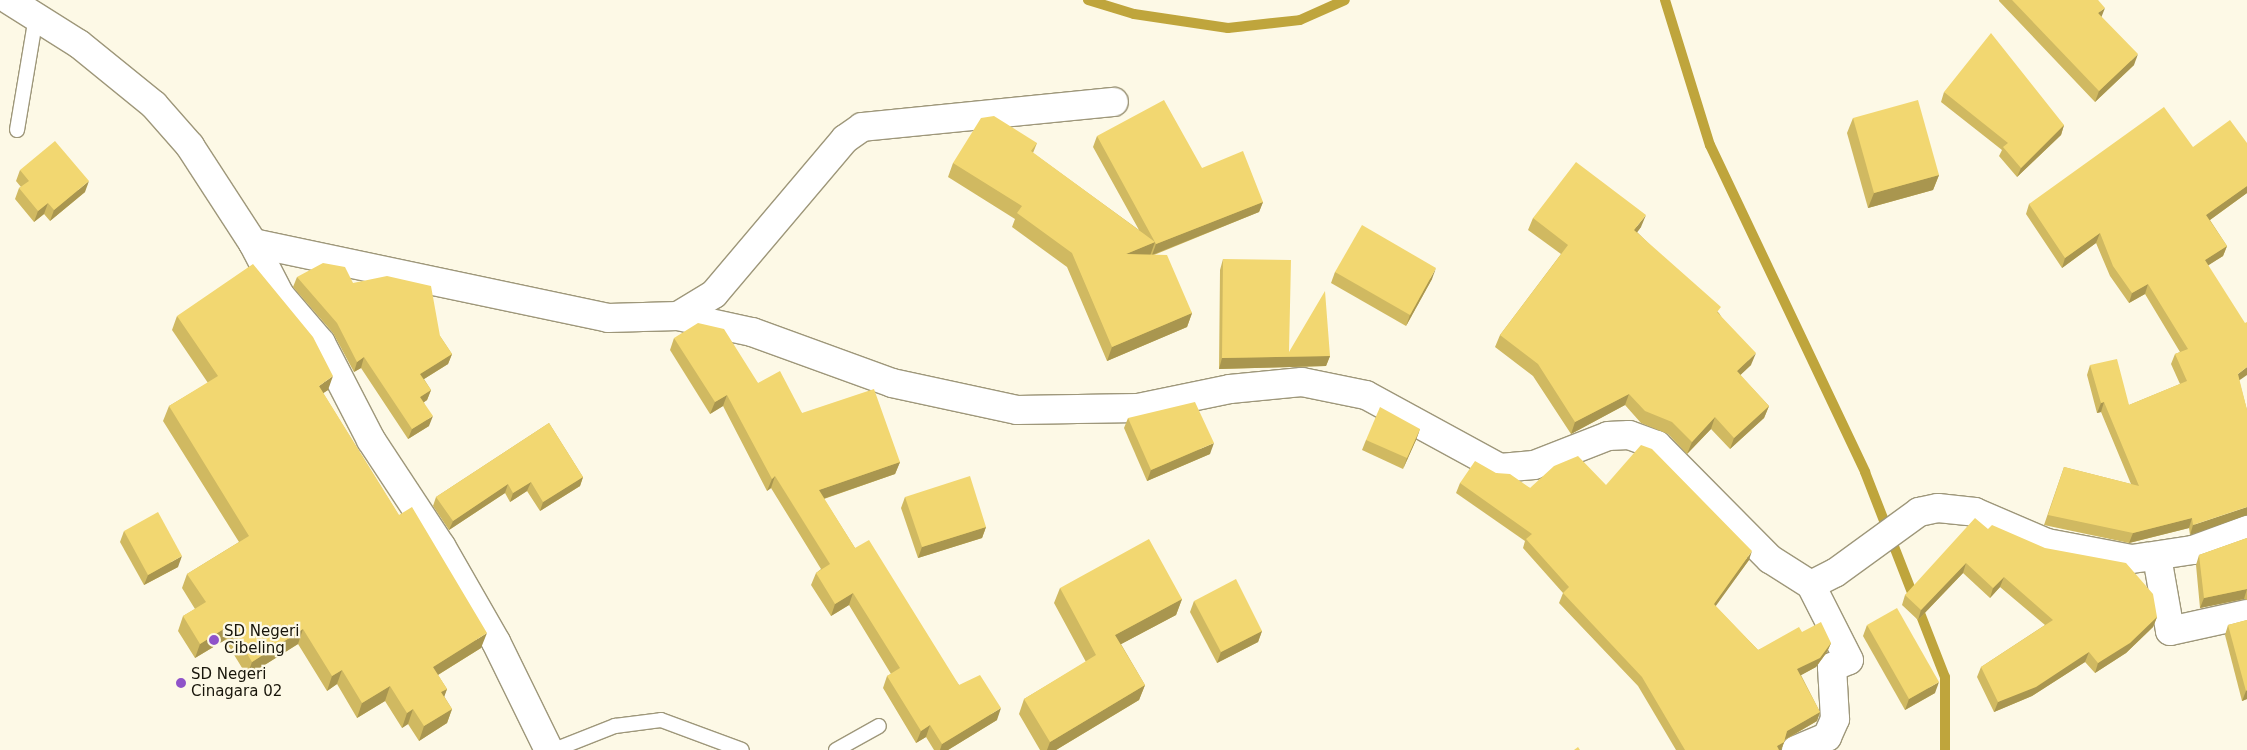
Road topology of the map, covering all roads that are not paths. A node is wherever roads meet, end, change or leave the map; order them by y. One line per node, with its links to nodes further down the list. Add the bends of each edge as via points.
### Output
1 (9, 0): 2 (street)
2 (36, 16): 4 (lane); 5 (street, via 79,44 154,105 190,146)
3 (1114, 102): 6 (street, via 862,127 845,139 714,294)
4 (17, 130)
5 (253, 243): 6 (street, via 608,318); 13 (street, via 280,295 321,343 370,440 441,546 496,642)
6 (678, 316): 9 (street, via 752,332 892,383 1017,410 1130,409 1230,389 1302,382 1366,395 1500,468 1534,465 1608,436 1629,435 1657,445 1770,558)
7 (2247, 530): 8 (street, via 2193,550)
8 (2156, 557): 9 (street, via 2132,559 2071,549 2023,536 1960,508 1919,512 1836,573); 10 (street, via 2170,630)
9 (1811, 585): 12 (street, via 1849,660 1832,667 1835,719)
10 (2247, 614)
11 (879, 726): 16 (lane)
12 (1825, 744): 17 (street)
13 (549, 750)
14 (554, 750): 15 (lane, via 615,726 661,720)
15 (742, 750)
16 (836, 750)
17 (1796, 750)

